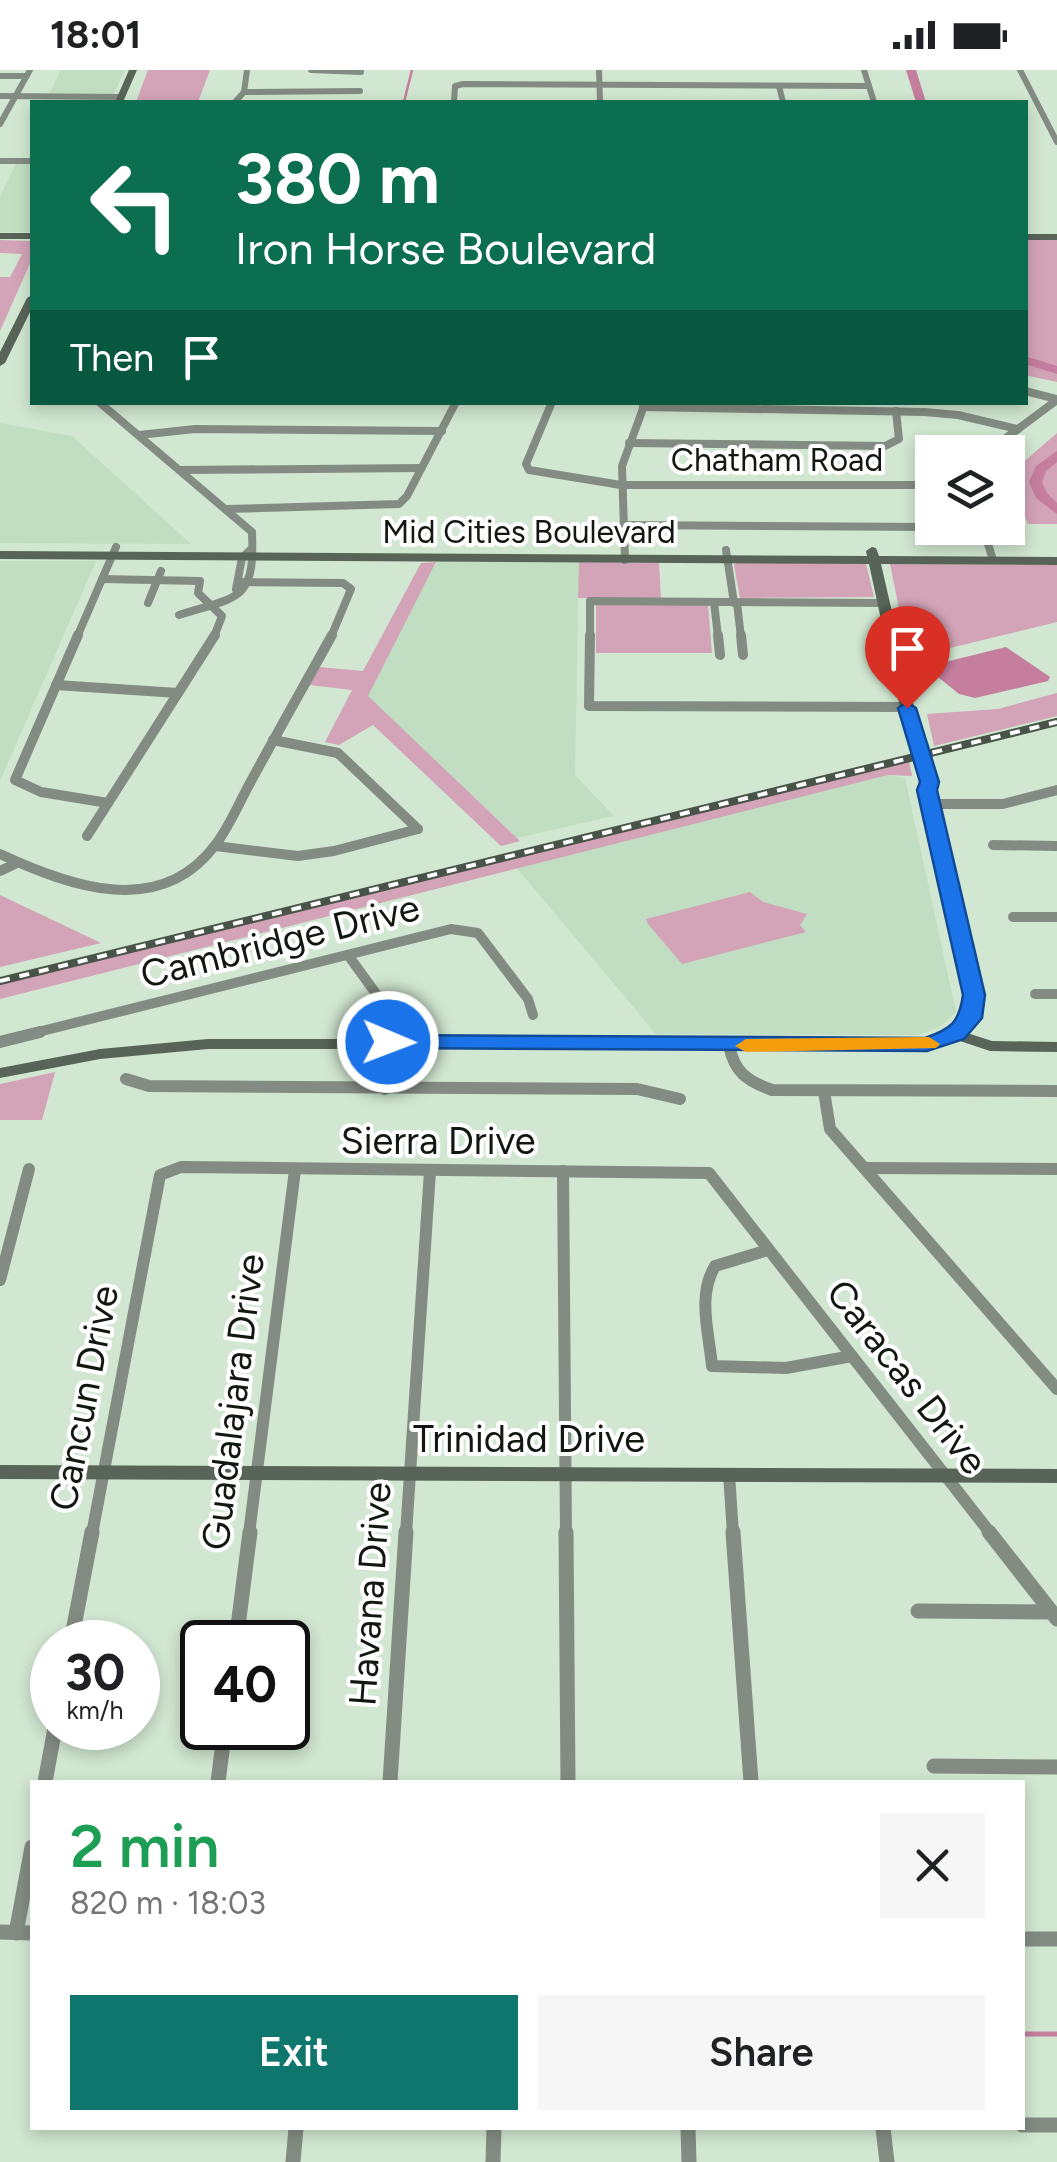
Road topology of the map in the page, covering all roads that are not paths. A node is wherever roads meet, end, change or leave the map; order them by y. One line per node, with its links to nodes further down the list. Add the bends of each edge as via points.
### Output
1 (133, 70): 21 (street)
2 (142, 70): 22 (street)
3 (246, 70): 17 (street)
4 (311, 70): 9 (street)
5 (599, 70): 12 (street)
6 (662, 70): 13 (street)
7 (864, 70): 15 (street)
8 (1020, 70): 30 (street)
9 (362, 71): 16 (street)
10 (28, 73): 11 (street); 19 (street)
11 (0, 76)
12 (599, 86): 13 (street); 25 (street, via 458,84); 26 (street)
13 (664, 86): 14 (street)
14 (779, 86): 15 (street); 27 (street)
15 (869, 86): 28 (street)
16 (360, 91): 17 (street); 24 (street)
17 (244, 92): 23 (street)
18 (0, 96): 19 (street)
19 (15, 96): 20 (street); 29 (street)
20 (101, 100)
21 (123, 100)
22 (124, 100)
23 (237, 100)
24 (358, 100)
25 (454, 100)
26 (600, 100)
27 (782, 100)
28 (873, 100)
29 (1, 120)
30 (1057, 142)
31 (0, 160): 32 (street)
32 (30, 161)
33 (0, 236): 34 (street)
34 (30, 236)
35 (1028, 238): 36 (street)
36 (1057, 238)
37 (26, 321): 38 (street)
38 (0, 363)
39 (1028, 392): 40 (street)
40 (1057, 400): 46 (street)
41 (104, 405): 49 (street)
42 (455, 405): 47 (street)
43 (551, 405): 53 (street, Chatham Road, via 526,468)
44 (644, 405): 45 (street); 50 (street)
45 (896, 411): 46 (street, via 958,415); 50 (street, via 899,438 885,446)
46 (1018, 429): 48 (street)
47 (442, 432): 49 (street, via 195,429); 51 (street)
48 (1010, 435)
49 (139, 436): 52 (street)
50 (629, 443): 53 (street)
51 (421, 468): 52 (street); 55 (street, via 398,504)
52 (180, 470): 55 (street)
53 (621, 485): 54 (street, Chatham Road); 56 (street)
54 (915, 485)
55 (226, 509): 61 (street, via 252,532)
56 (623, 526): 57 (street); 62 (street)
57 (915, 527)
58 (988, 545): 67 (street)
59 (0, 546): 65 (street, Mid Cities Boulevard)
60 (1057, 552): 67 (street, Mid Cities Boulevard)
61 (249, 555): 62 (street, Mid Cities Boulevard); 65 (street, Mid Cities Boulevard); 71 (street)
62 (625, 555): 63 (street, Mid Cities Boulevard)
63 (727, 555): 66 (street, Mid Cities Boulevard); 75 (street)
64 (0, 556): 65 (street, Mid Cities Boulevard)
65 (112, 556): 70 (street)
66 (873, 556): 67 (street, Mid Cities Boulevard); 76 (street)
67 (991, 556): 68 (street, Mid Cities Boulevard)
68 (1057, 560)
69 (159, 576): 70 (street); 72 (street, via 200,582); 74 (street)
70 (102, 579): 79 (street)
71 (242, 582): 72 (street, via 236,596); 82 (street, via 342,583 351,589 342,618)
72 (205, 602): 80 (street, via 222,624)
73 (714, 602): 75 (street); 77 (street); 81 (street, via 590,601 589,706)
74 (148, 603)
75 (736, 603): 76 (street); 78 (street)
76 (884, 603): 81 (street)
77 (720, 655)
78 (743, 656)
79 (56, 684): 80 (street); 85 (street, via 15,780 40,792)
80 (178, 693): 85 (street)
81 (909, 714): 84 (street)
82 (273, 740): 88 (street); 88 (street, via 338,753 418,829 298,856)
83 (1057, 790): 84 (street, via 1003,804)
84 (929, 797): 99 (street, via 974,995 971,1018)
85 (108, 803): 86 (street)
86 (87, 836)
87 (994, 845): 89 (street)
88 (215, 846): 91 (street, via 183,878 124,893 96,891)
89 (1057, 846)
90 (0, 854): 91 (street)
91 (17, 863): 92 (street)
92 (0, 871)
93 (1013, 917): 94 (street)
94 (1057, 917)
95 (348, 955): 98 (street, Cambridge Drive, via 468,929 488,946); 100 (street, Cambridge Drive); 101 (street, via 390,1013)
96 (1035, 994): 97 (street)
97 (1057, 994)
98 (533, 1015)
99 (957, 1035): 102 (street, via 927,1044); 103 (street, via 990,1046)
100 (0, 1042)
101 (388, 1042): 102 (street); 104 (street, via 171,1046); 106 (street)
102 (729, 1046): 107 (street, via 742,1079 772,1090)
103 (1057, 1047)
104 (0, 1073)
105 (126, 1080): 106 (street, via 149,1086)
106 (385, 1088): 109 (street, via 636,1089)
107 (824, 1092): 108 (street); 111 (street, via 830,1129)
108 (1057, 1092)
109 (680, 1099)
110 (168, 1168): 114 (street, Sierra Drive); 123 (street, Cancun Drive, via 160,1175)
111 (864, 1168): 112 (street); 121 (street)
112 (1057, 1169)
113 (30, 1170): 119 (street)
114 (295, 1170): 115 (street, Sierra Drive); 124 (street, Guadalajara Drive)
115 (430, 1171): 116 (street, Sierra Drive); 125 (street, Havana Drive)
116 (563, 1172): 117 (street, Sierra Drive); 126 (street)
117 (708, 1173): 118 (street, Caracas Drive)
118 (768, 1250): 120 (street, Caracas Drive); 120 (street, via 710,1272 705,1284 712,1366 786,1368)
119 (0, 1280)
120 (852, 1356): 128 (street, Caracas Drive)
121 (1057, 1389)
122 (0, 1472): 123 (street, Trinidad Drive)
123 (104, 1472): 124 (street, Trinidad Drive); 132 (street, Cancun Drive)
124 (258, 1472): 125 (street, Trinidad Drive); 133 (street, Guadalajara Drive)
125 (410, 1473): 126 (street, Trinidad Drive); 140 (street, Havana Drive)
126 (566, 1474): 127 (street, Trinidad Drive); 141 (street)
127 (729, 1474): 128 (street, Trinidad Drive); 142 (street)
128 (946, 1475): 129 (street, Trinidad Drive); 131 (street, Caracas Drive)
129 (1057, 1476)
130 (918, 1612): 131 (street)
131 (1054, 1615)
132 (75, 1620)
133 (239, 1620)
134 (51, 1750): 138 (street)
135 (223, 1750): 139 (street)
136 (934, 1766): 137 (street)
137 (1057, 1766)
138 (45, 1780)
139 (218, 1780)
140 (390, 1780)
141 (568, 1780)
142 (751, 1780)
143 (30, 1857): 144 (street)
144 (16, 1933)
145 (1025, 1939): 146 (street)
146 (1057, 1939)
147 (1025, 2124): 148 (street)
148 (1057, 2125)
149 (296, 2130): 153 (street)
150 (494, 2130): 154 (street)
151 (688, 2130): 155 (street)
152 (883, 2130): 156 (street)
153 (293, 2162)
154 (493, 2162)
155 (689, 2162)
156 (886, 2162)

